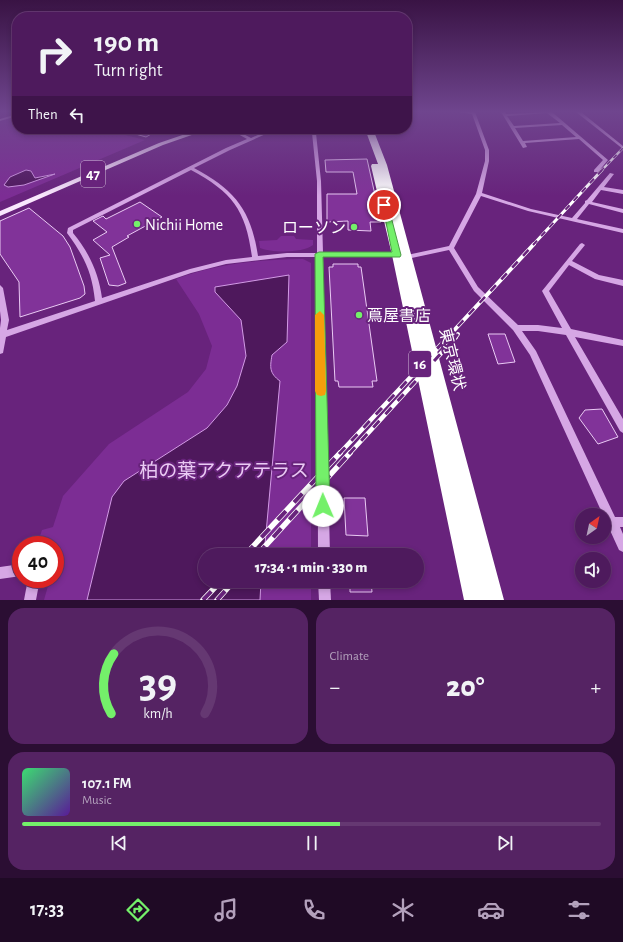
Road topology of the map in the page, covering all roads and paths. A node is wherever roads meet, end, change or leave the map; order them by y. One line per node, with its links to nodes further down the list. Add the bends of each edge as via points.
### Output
1 (163, 140): 19 (main road, 47)
2 (173, 140): 21 (main road, 47)
3 (248, 140): 12 (street)
4 (315, 140): 26 (street)
5 (367, 140): 27 (highway, 東京環状 / 16)
6 (373, 140): 27 (highway, 東京環状 / 16, via 383,165)
7 (483, 140): 17 (street, via 488,154)
8 (550, 140): 10 (street)
9 (581, 140): 13 (street, via 606,160)
10 (522, 142): 11 (street)
11 (525, 147)
12 (191, 168): 28 (street, via 220,185 238,203 250,225); 32 (street, via 70,229 92,268)
13 (596, 171)
14 (612, 174): 15 (street)
15 (600, 188): 16 (street); 18 (street)
16 (623, 192)
17 (479, 194): 22 (street, via 530,210); 25 (street)
18 (587, 202): 20 (street); 22 (street)
19 (0, 208)
20 (623, 211)
21 (0, 214)
22 (574, 219): 23 (street)
23 (623, 231)
24 (582, 245): 29 (street)
25 (451, 248): 27 (street); 33 (street, via 476,289)
26 (319, 254): 27 (street); 28 (street); 41 (street)
27 (402, 256): 48 (highway, 東京環状 / 16); 49 (highway, 東京環状 / 16)
28 (255, 257): 32 (street, via 206,266)
29 (568, 262): 30 (street, via 597,277); 34 (street, via 545,291)
30 (623, 283)
31 (0, 288): 35 (street, via 4,306)
32 (99, 302): 35 (street)
33 (516, 328): 34 (street); 39 (street, via 533,353)
34 (569, 333): 36 (street); 38 (street)
35 (3, 335): 37 (street)
36 (623, 343)
37 (0, 351)
38 (623, 428)
39 (618, 522): 40 (street)
40 (623, 546)
41 (324, 548)
42 (12, 571): 43 (street)
43 (0, 573)
44 (32, 588): 46 (street)
45 (324, 588): 47 (street)
46 (30, 600)
47 (325, 600)
48 (474, 600)
49 (494, 600)

